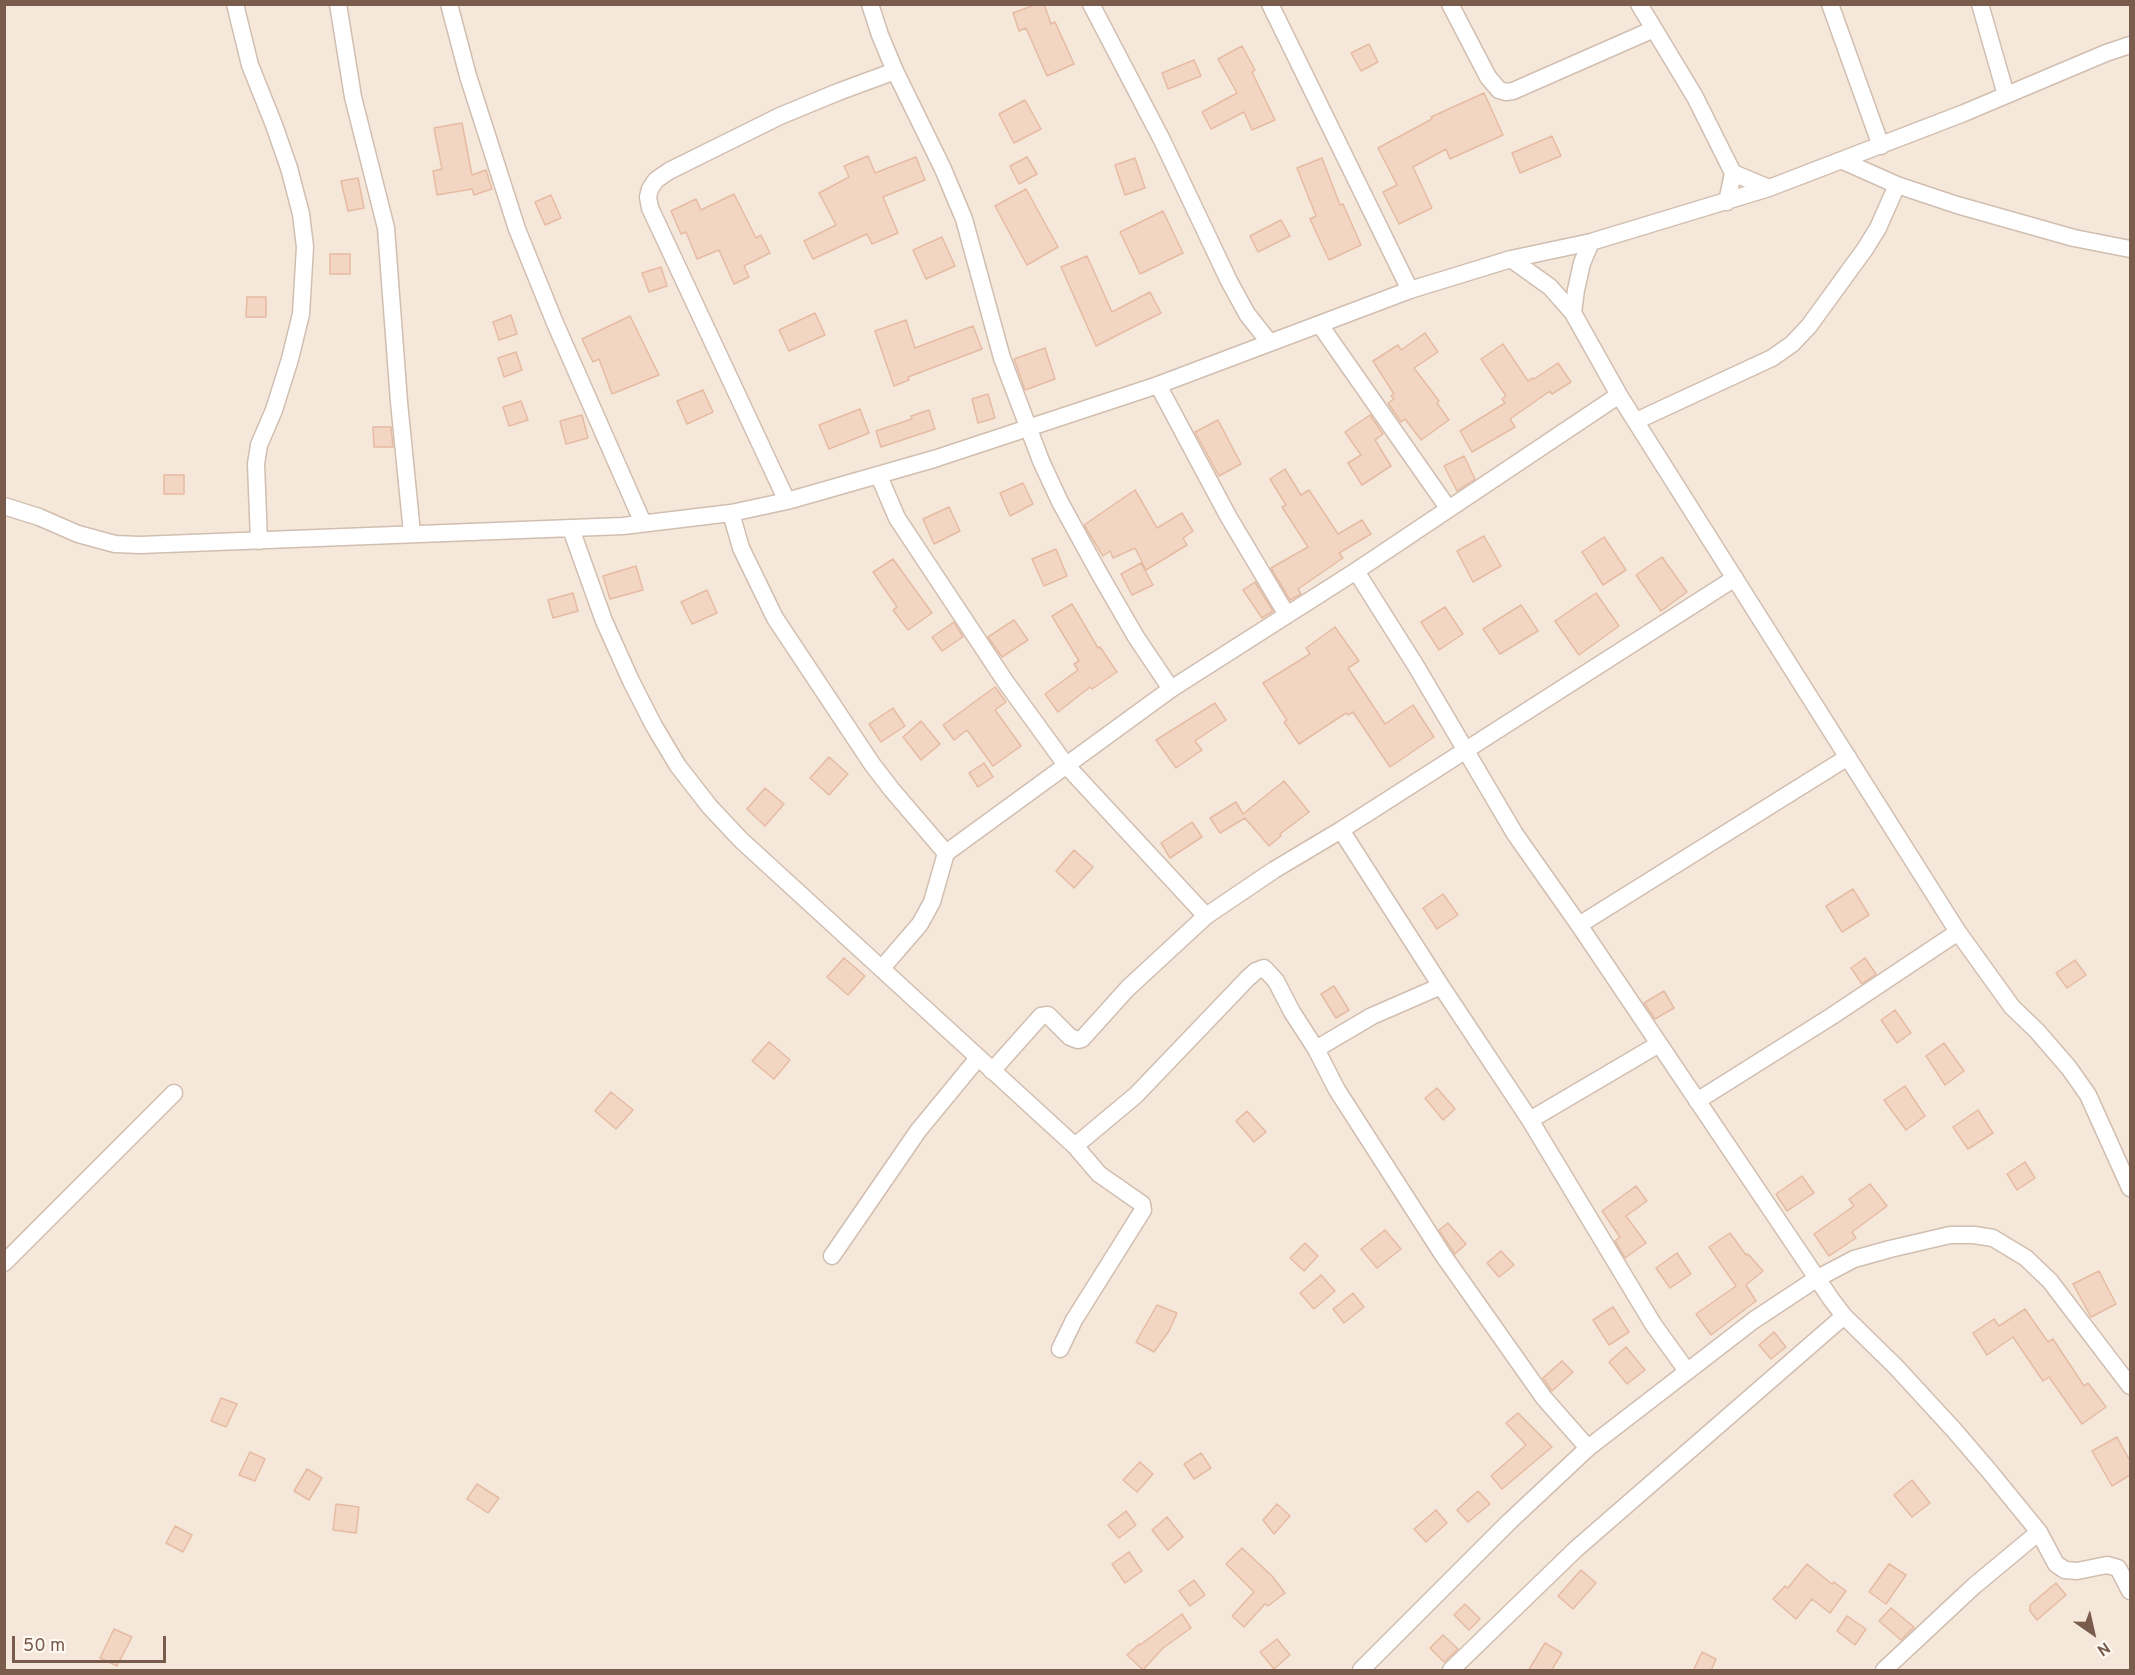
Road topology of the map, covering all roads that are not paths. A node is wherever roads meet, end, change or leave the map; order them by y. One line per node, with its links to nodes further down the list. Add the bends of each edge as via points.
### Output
1 (235, 4): 40 (street, via 250,65 289,168 305,247 301,314 256,464)
2 (338, 4): 39 (street, via 351,86 386,228)
3 (449, 4): 37 (street, via 517,229)
4 (870, 4): 13 (street)
5 (1091, 4): 27 (street, via 1162,140 1228,281)
6 (1270, 4): 24 (street)
7 (1450, 4): 11 (street, via 1488,77 1506,92)
8 (1639, 4): 11 (street)
9 (1830, 4): 15 (street)
10 (1980, 4): 14 (street)
11 (1654, 29): 17 (street)
12 (2130, 45): 14 (street)
13 (895, 71): 31 (street, via 964,219 1002,358); 33 (street, via 780,116 669,171 650,189 650,208)
14 (2006, 95): 15 (street)
15 (1881, 146): 16 (street)
16 (1843, 161): 18 (street); 19 (street)
17 (1733, 173): 19 (street); 20 (street)
18 (1897, 185): 22 (street, via 2018,223); 30 (street, via 1865,249 1792,344 1772,358)
19 (1768, 188): 20 (street)
20 (1727, 202): 21 (street)
21 (1591, 242): 23 (street); 25 (street, via 1582,264)
22 (2130, 249)
23 (1511, 259): 24 (street); 25 (street, via 1550,287)
24 (1410, 290): 26 (street)
25 (1573, 313): 29 (street)
26 (1320, 325): 27 (street); 35 (street)
27 (1270, 343): 28 (street)
28 (1158, 385): 31 (street); 43 (street, via 1228,516)
29 (1619, 395): 30 (street); 35 (street)
30 (1636, 421): 42 (street)
31 (1028, 428): 32 (street); 44 (street, via 1060,502 1136,637)
32 (879, 476): 33 (street); 47 (street, via 904,527 1005,681)
33 (787, 501): 36 (street)
34 (4, 506): 40 (street, via 115,544)
35 (1448, 508): 41 (street)
36 (731, 513): 37 (street); 49 (street, via 741,548 775,618 872,764)
37 (643, 523): 38 (street)
38 (571, 529): 39 (street); 53 (street, via 604,621 645,708 678,766 741,840)
39 (412, 533): 40 (street)
40 (259, 541)
41 (1356, 571): 43 (street); 45 (street)
42 (1735, 578): 45 (street); 46 (street)
43 (1287, 615): 44 (street)
44 (1171, 689): 47 (street)
45 (1465, 751): 48 (street); 51 (street, via 1515,834)
46 (1848, 757): 51 (street); 52 (street)
47 (1066, 765): 49 (street); 50 (street)
48 (1341, 830): 50 (street); 54 (street)
49 (946, 853): 53 (street, via 932,902 920,924)
50 (1206, 916): 58 (street, via 1128,988 1082,1039 1070,1036 1048,1015 1041,1016)
51 (1579, 925): 55 (street)
52 (1958, 932): 60 (street); 63 (street, via 2012,1007 2069,1068 2088,1095)
53 (882, 968): 57 (street)
54 (1440, 986): 56 (street, via 1372,1016); 61 (street)
55 (1659, 1044): 60 (street); 61 (street)
56 (1317, 1049): 62 (street, via 1270,973 1264,968 1256,971 1159,1073); 71 (street, via 1337,1090 1443,1255 1544,1398)
57 (978, 1058): 58 (street); 64 (street, via 918,1131)
58 (992, 1071): 62 (street)
59 (174, 1093): 65 (street)
60 (1697, 1101): 66 (street)
61 (1530, 1120): 69 (street, via 1653,1324)
62 (1075, 1146): 68 (street, via 1099,1174 1142,1204 1143,1210)
63 (2130, 1188)
64 (832, 1256)
65 (4, 1263)
66 (1816, 1279): 67 (street); 69 (street); 70 (street, via 1854,1259 1950,1235 1993,1238 2026,1258 2050,1281)
67 (1844, 1316): 72 (street, via 1954,1430); 75 (street, via 1576,1549)
68 (1060, 1348)
69 (1687, 1371): 71 (street)
70 (2130, 1386)
71 (1588, 1448): 74 (street)
72 (2039, 1532): 73 (street, via 2056,1564 2065,1570 2107,1565 2118,1568); 76 (street, via 1974,1586)
73 (2130, 1591)
74 (1361, 1671)
75 (1451, 1671)
76 (1884, 1671)

